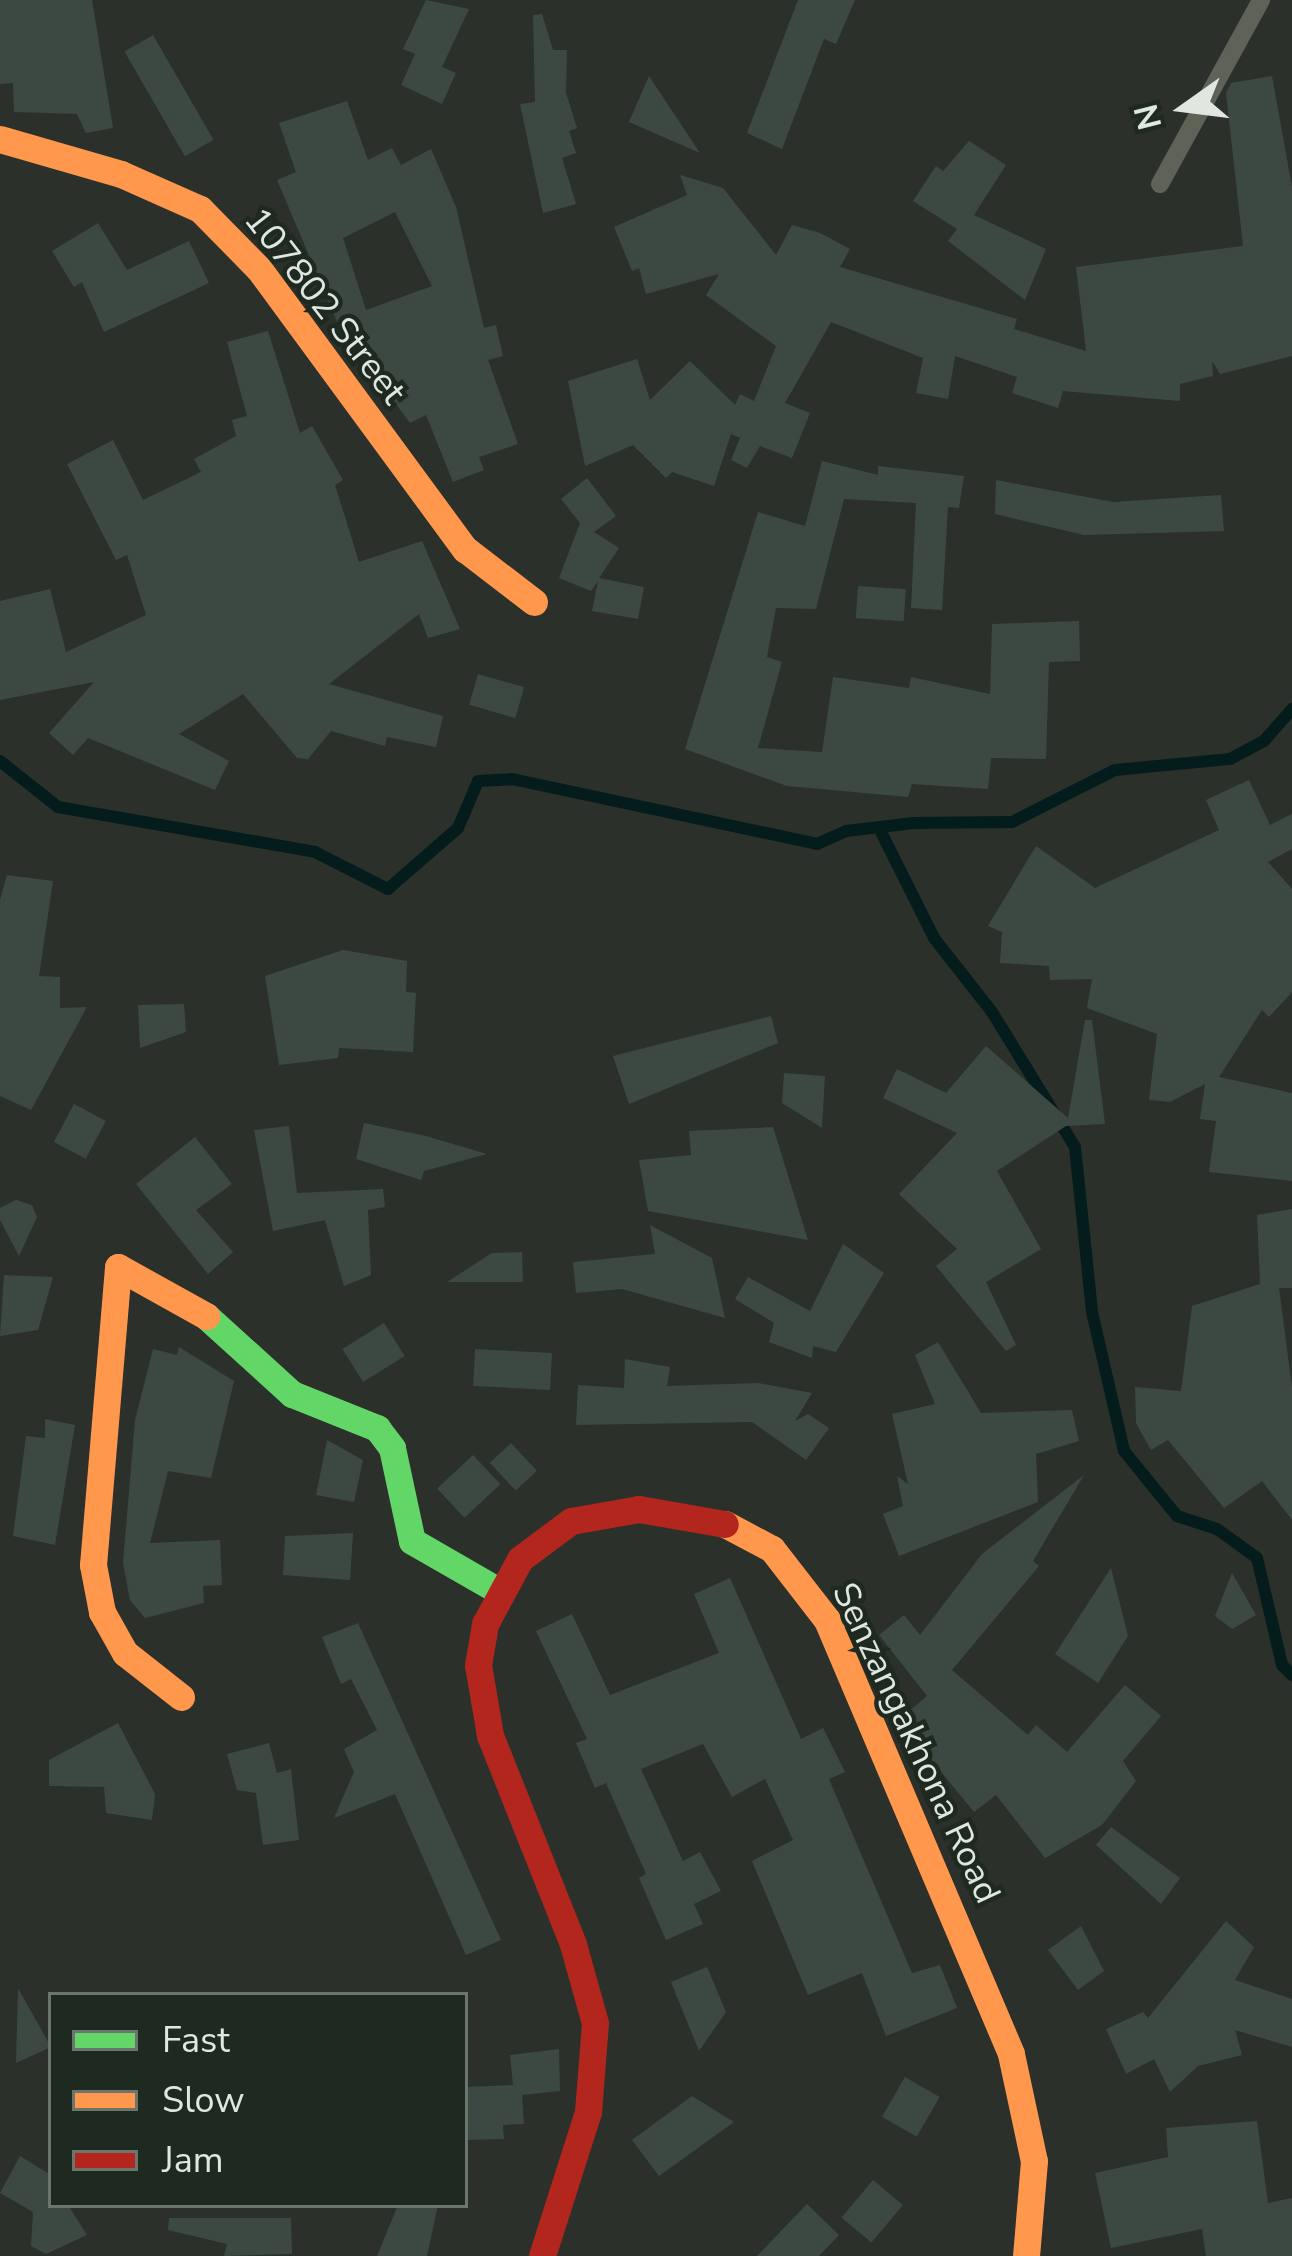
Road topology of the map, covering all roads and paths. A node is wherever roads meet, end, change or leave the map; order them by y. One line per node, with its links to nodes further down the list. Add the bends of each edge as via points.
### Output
1 (1261, 0): 3 (lane)
2 (0, 139): 4 (street, 107802 Street, via 121,174 200,209 259,269 465,549)
3 (1160, 184)
4 (534, 602)
5 (499, 1591): 6 (street, via 412,1541 392,1448 377,1428 292,1394 193,1304 118,1267 93,1565 102,1612 125,1653); 7 (street, Senzangakhona Road, via 478,1665 479,1701 574,1943 595,2023 588,2112); 8 (street, Senzangakhona Road, via 545,1536 571,1521 639,1509 735,1526 800,1578 925,1835 1011,2054 1034,2161)
6 (181, 1697)
7 (542, 2256)
8 (1027, 2256)

